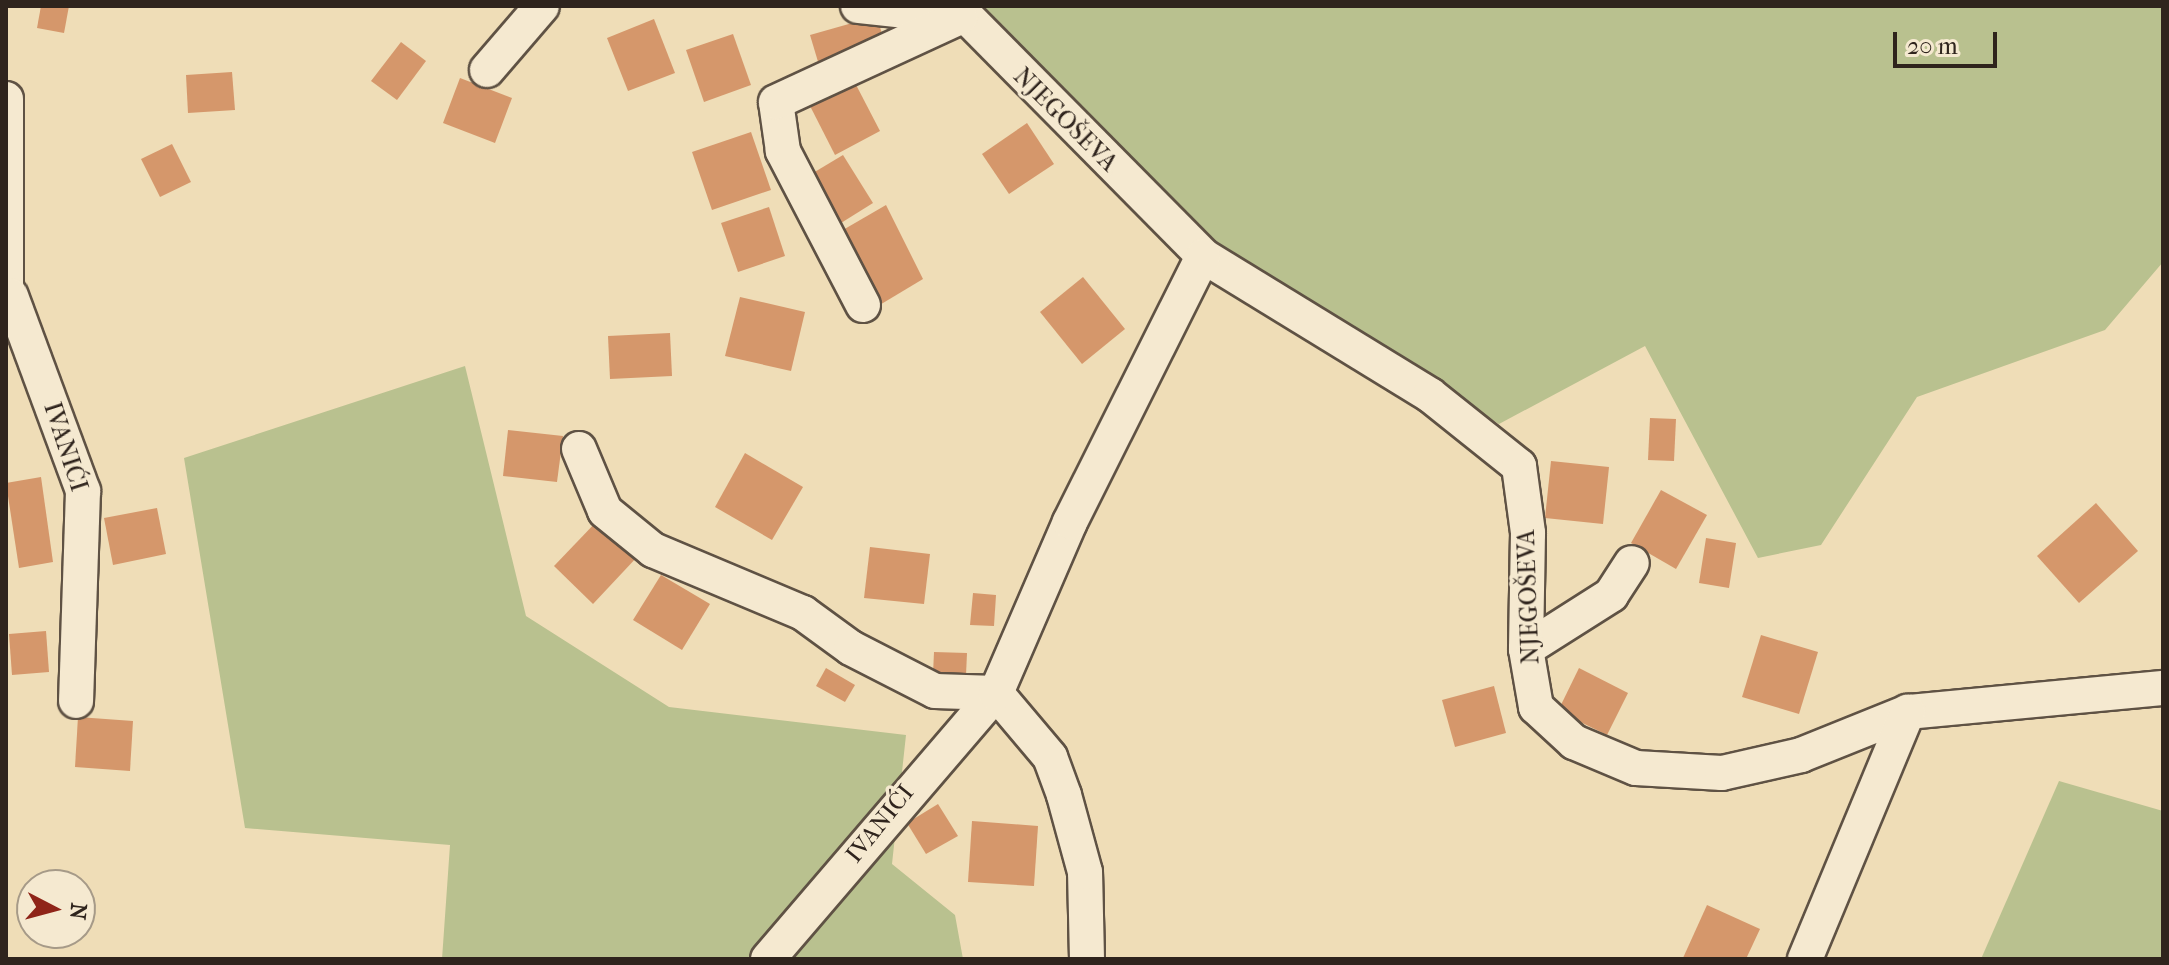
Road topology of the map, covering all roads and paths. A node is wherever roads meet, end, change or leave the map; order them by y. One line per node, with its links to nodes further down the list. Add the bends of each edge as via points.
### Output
1 (542, 6): 4 (street)
2 (858, 6): 3 (street)
3 (958, 12): 6 (street, NJEGOŠEVA); 7 (street, via 776,102 783,151)
4 (487, 70)
5 (6, 99): 8 (street, IVANIĆI)
6 (1203, 256): 11 (street, NJEGOŠEVA, via 1430,395 1519,466 1528,533); 13 (street, via 1070,522)
7 (863, 305)
8 (8, 306): 14 (street, IVANIĆI, via 83,491)
9 (579, 449): 13 (street, via 605,511 653,550 803,613 851,648 935,691)
10 (1632, 563): 11 (street, via 1611,595)
11 (1526, 649): 15 (street, NJEGOŠEVA, via 1536,707 1574,742 1636,768 1735,770 1801,755)
12 (2163, 688): 15 (street, NJEGOŠEVA)
13 (996, 693): 16 (street, IVANIĆI); 17 (street, via 1050,757 1064,795 1085,872)
14 (76, 701)
15 (1908, 712): 18 (street)
16 (768, 959)
17 (1087, 959)
18 (1805, 959)

